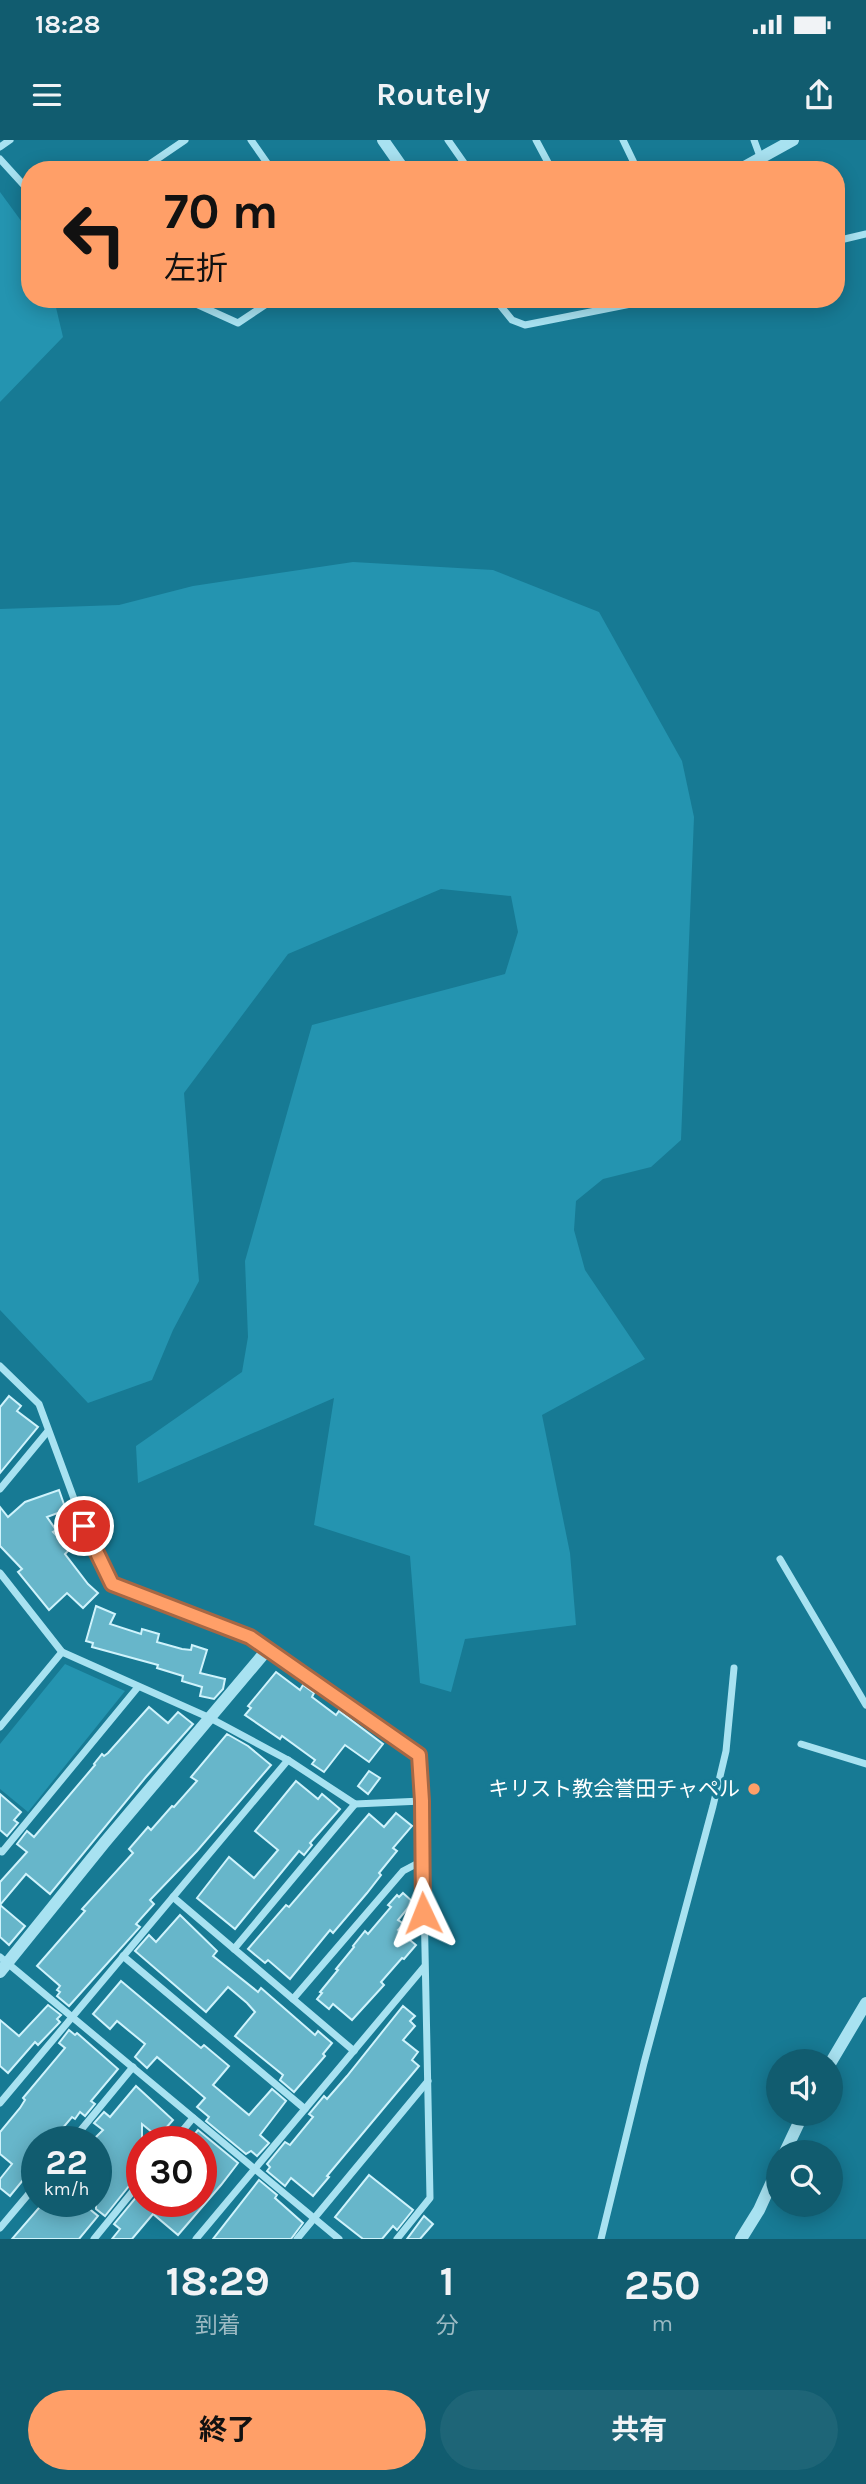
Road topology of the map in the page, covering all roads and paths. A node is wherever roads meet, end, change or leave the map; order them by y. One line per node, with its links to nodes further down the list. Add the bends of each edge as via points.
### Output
1 (10, 140): 10 (street)
2 (185, 140): 13 (street)
3 (251, 140): 14 (street)
4 (383, 140): 15 (street)
5 (448, 140): 16 (street)
6 (536, 140): 17 (street)
7 (624, 140): 18 (street)
8 (754, 140): 12 (street)
9 (793, 140): 12 (street)
10 (0, 147)
11 (0, 159): 20 (street)
12 (761, 159): 19 (street)
13 (154, 161)
14 (266, 161)
15 (398, 161)
16 (463, 161)
17 (547, 161)
18 (633, 161)
19 (757, 161)
20 (21, 181)
21 (866, 234): 22 (street)
22 (845, 239)
23 (205, 308): 24 (street, via 238,323)
24 (260, 308)
25 (502, 308): 26 (street, via 525,326)
26 (612, 308)
27 (0, 1367): 28 (street, via 39,1404)
28 (48, 1431): 29 (street); 32 (street, via 112,1584 250,1637)
29 (0, 1489)
30 (780, 1559): 36 (street)
31 (0, 1573): 33 (street)
32 (267, 1650): 37 (street); 42 (street, via 419,1755)
33 (62, 1652): 35 (street); 38 (street)
34 (734, 1668): 74 (street, via 726,1751 716,1795)
35 (138, 1687): 37 (street); 44 (street)
36 (866, 1705)
37 (210, 1718): 40 (street); 49 (street)
38 (0, 1727)
39 (802, 1744): 41 (street)
40 (288, 1760): 43 (street); 46 (street)
41 (866, 1763)
42 (422, 1801): 43 (street); 45 (street)
43 (355, 1804): 47 (street)
44 (0, 1851)
45 (422, 1861): 50 (street); 51 (street, via 403,1871)
46 (173, 1897): 47 (street); 48 (street)
47 (234, 1949): 51 (street)
48 (124, 1956): 53 (street); 59 (street)
49 (3, 1964): 53 (street)
50 (425, 1966): 55 (street); 57 (street)
51 (293, 1999): 55 (street)
52 (866, 2003): 54 (street)
53 (72, 2017): 56 (street); 58 (street)
54 (839, 2049)
55 (354, 2051): 59 (street)
56 (133, 2067): 60 (street); 61 (street)
57 (428, 2080): 67 (street); 73 (street, via 430,2198)
58 (0, 2103)
59 (305, 2109): 63 (street)
60 (193, 2118): 62 (street); 63 (street)
61 (84, 2126)
62 (186, 2126)
63 (255, 2169): 67 (street); 70 (street)
64 (766, 2195): 75 (street)
65 (126, 2200): 69 (street)
66 (21, 2202): 68 (street)
67 (314, 2218): 71 (street); 72 (street)
68 (0, 2228)
69 (94, 2239)
70 (196, 2239)
71 (297, 2239)
72 (340, 2239)
73 (397, 2239)
74 (601, 2239)
75 (741, 2239)

